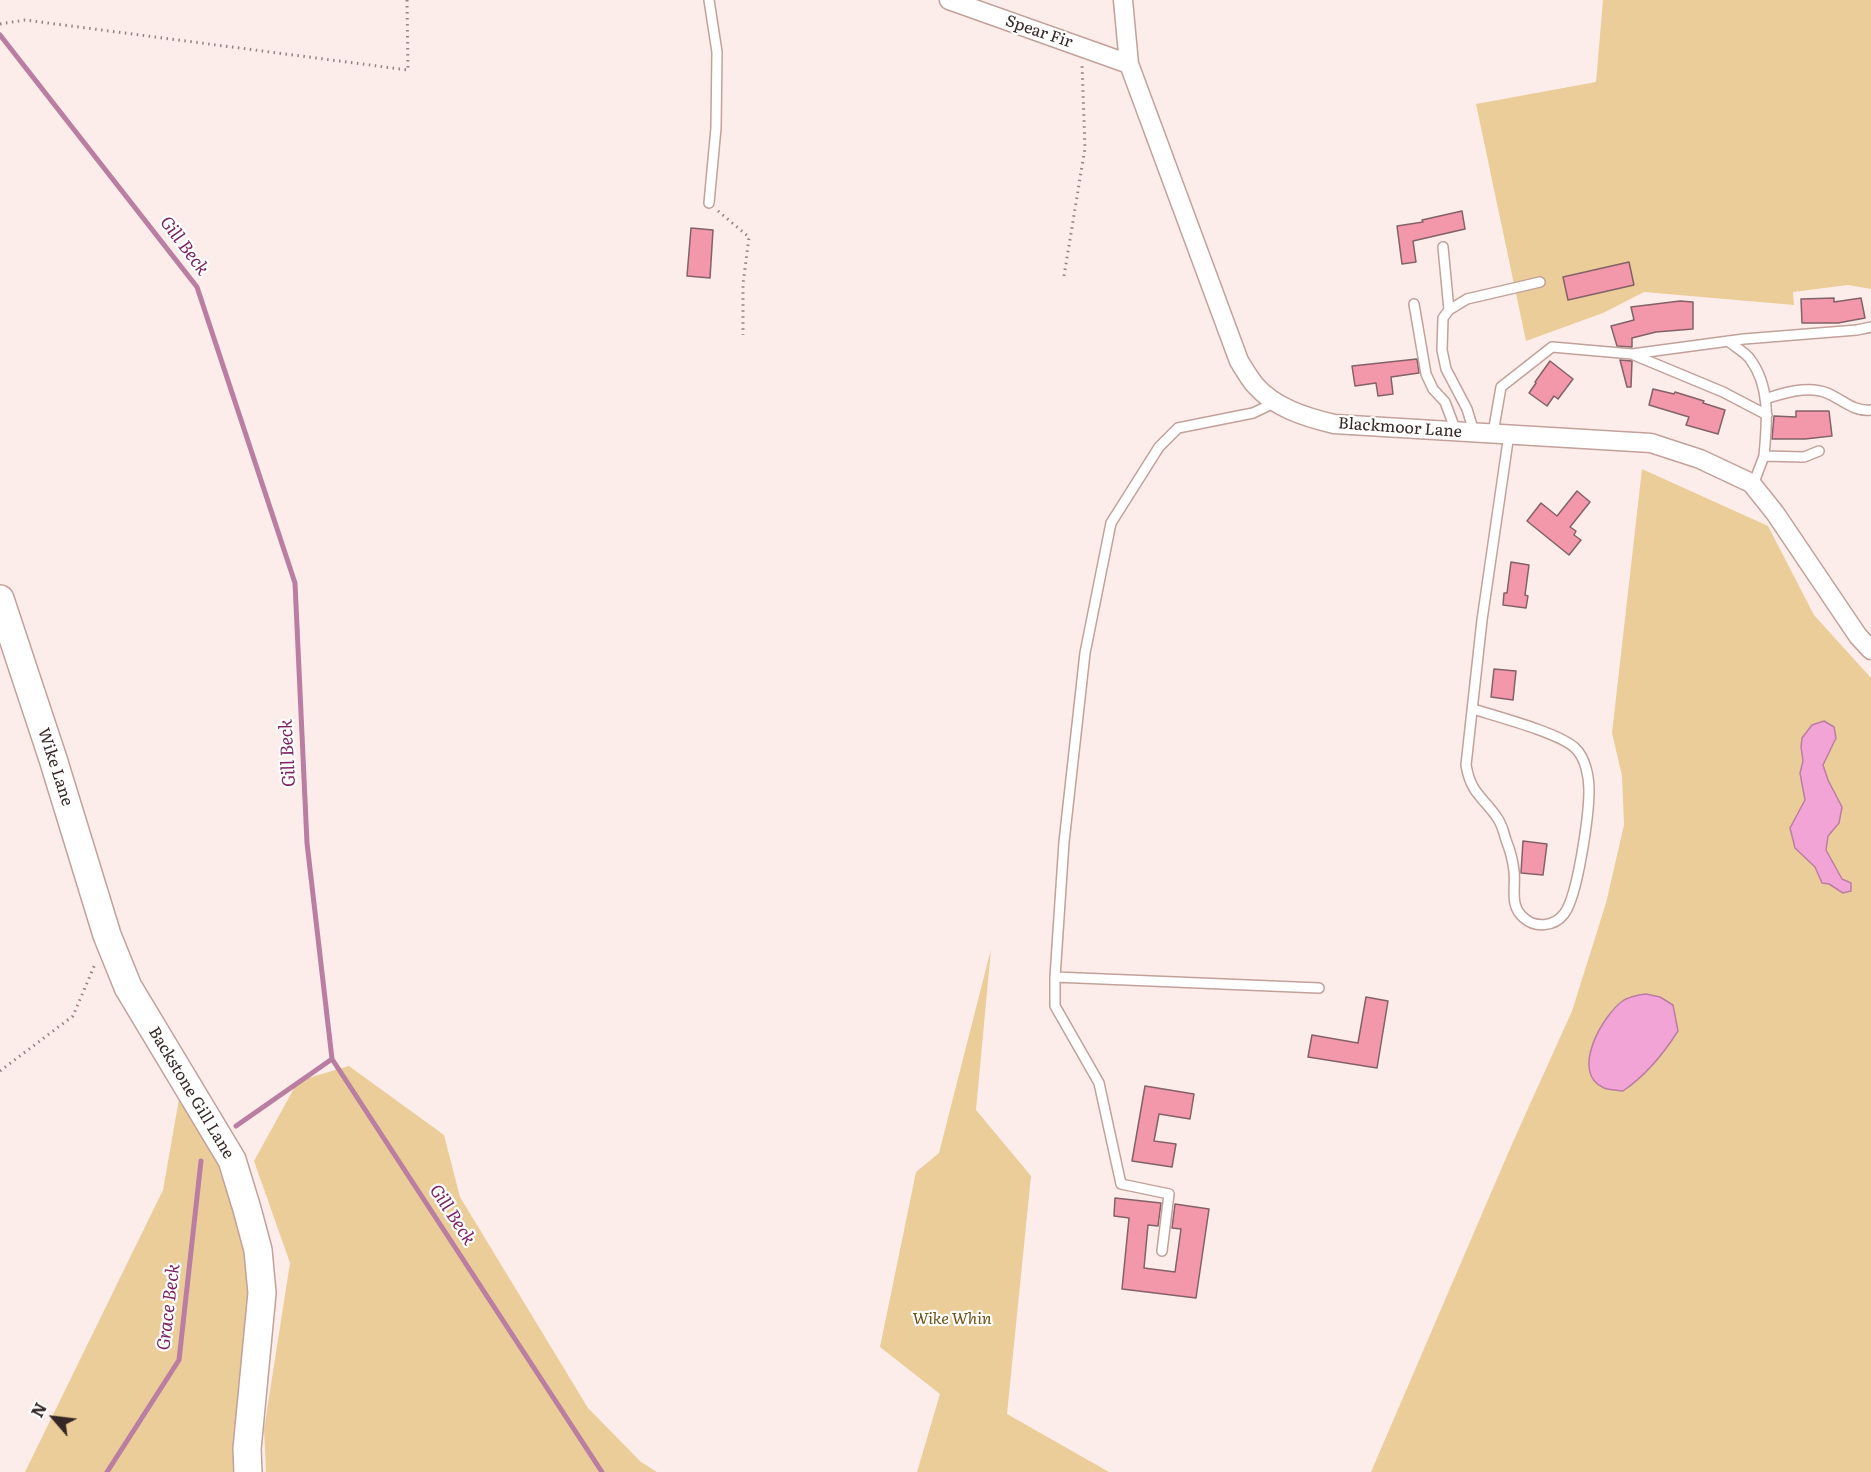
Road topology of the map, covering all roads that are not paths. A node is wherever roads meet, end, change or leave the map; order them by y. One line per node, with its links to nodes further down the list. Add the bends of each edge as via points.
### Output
1 (709, 0): 5 (lane, via 717,74)
2 (949, 0): 4 (street, Spear Fir)
3 (1123, 0): 4 (street, Blackmoor Lane)
4 (1129, 64): 14 (street, Blackmoor Lane, via 1239,361 1255,385)
5 (709, 203)
6 (1443, 248): 9 (lane)
7 (1540, 282): 9 (lane, via 1467,299)
8 (1414, 304): 17 (lane, via 1426,374)
9 (1449, 310): 17 (lane, via 1443,318 1442,350 1446,369 1467,409)
10 (1871, 327): 11 (lane)
11 (1728, 341): 12 (lane); 13 (lane, via 1750,358)
12 (1632, 354): 16 (lane); 18 (lane, via 1552,347 1500,387)
13 (1765, 399): 15 (lane, via 1819,390 1857,409); 16 (lane)
14 (1276, 402): 17 (street, Blackmoor Lane, via 1303,417 1334,424); 26 (lane, via 1253,413 1178,428 1159,447 1111,523 1085,653)
15 (1871, 410)
16 (1767, 415): 20 (lane)
17 (1465, 432): 18 (street, Blackmoor Lane)
18 (1501, 434): 21 (street, Blackmoor Lane, via 1652,443 1700,459); 24 (lane)
19 (1819, 451): 20 (lane, via 1804,457)
20 (1764, 456): 21 (lane)
21 (1753, 485): 23 (street, Blackmoor Lane)
22 (0, 599): 25 (street, Wike Lane)
23 (1871, 650)
24 (1473, 709): 24 (lane, via 1468,778 1498,819 1508,845 1516,909 1529,922 1548,925 1564,914 1576,880 1589,789 1586,767 1575,748 1558,737)
25 (107, 935): 29 (street, Backstone Gill Lane, via 128,987 232,1160 258,1250 262,1293)
26 (1054, 977): 27 (lane); 28 (lane, via 1055,1006 1099,1083 1121,1184 1169,1194)
27 (1319, 988)
28 (1162, 1251)
29 (248, 1472)

